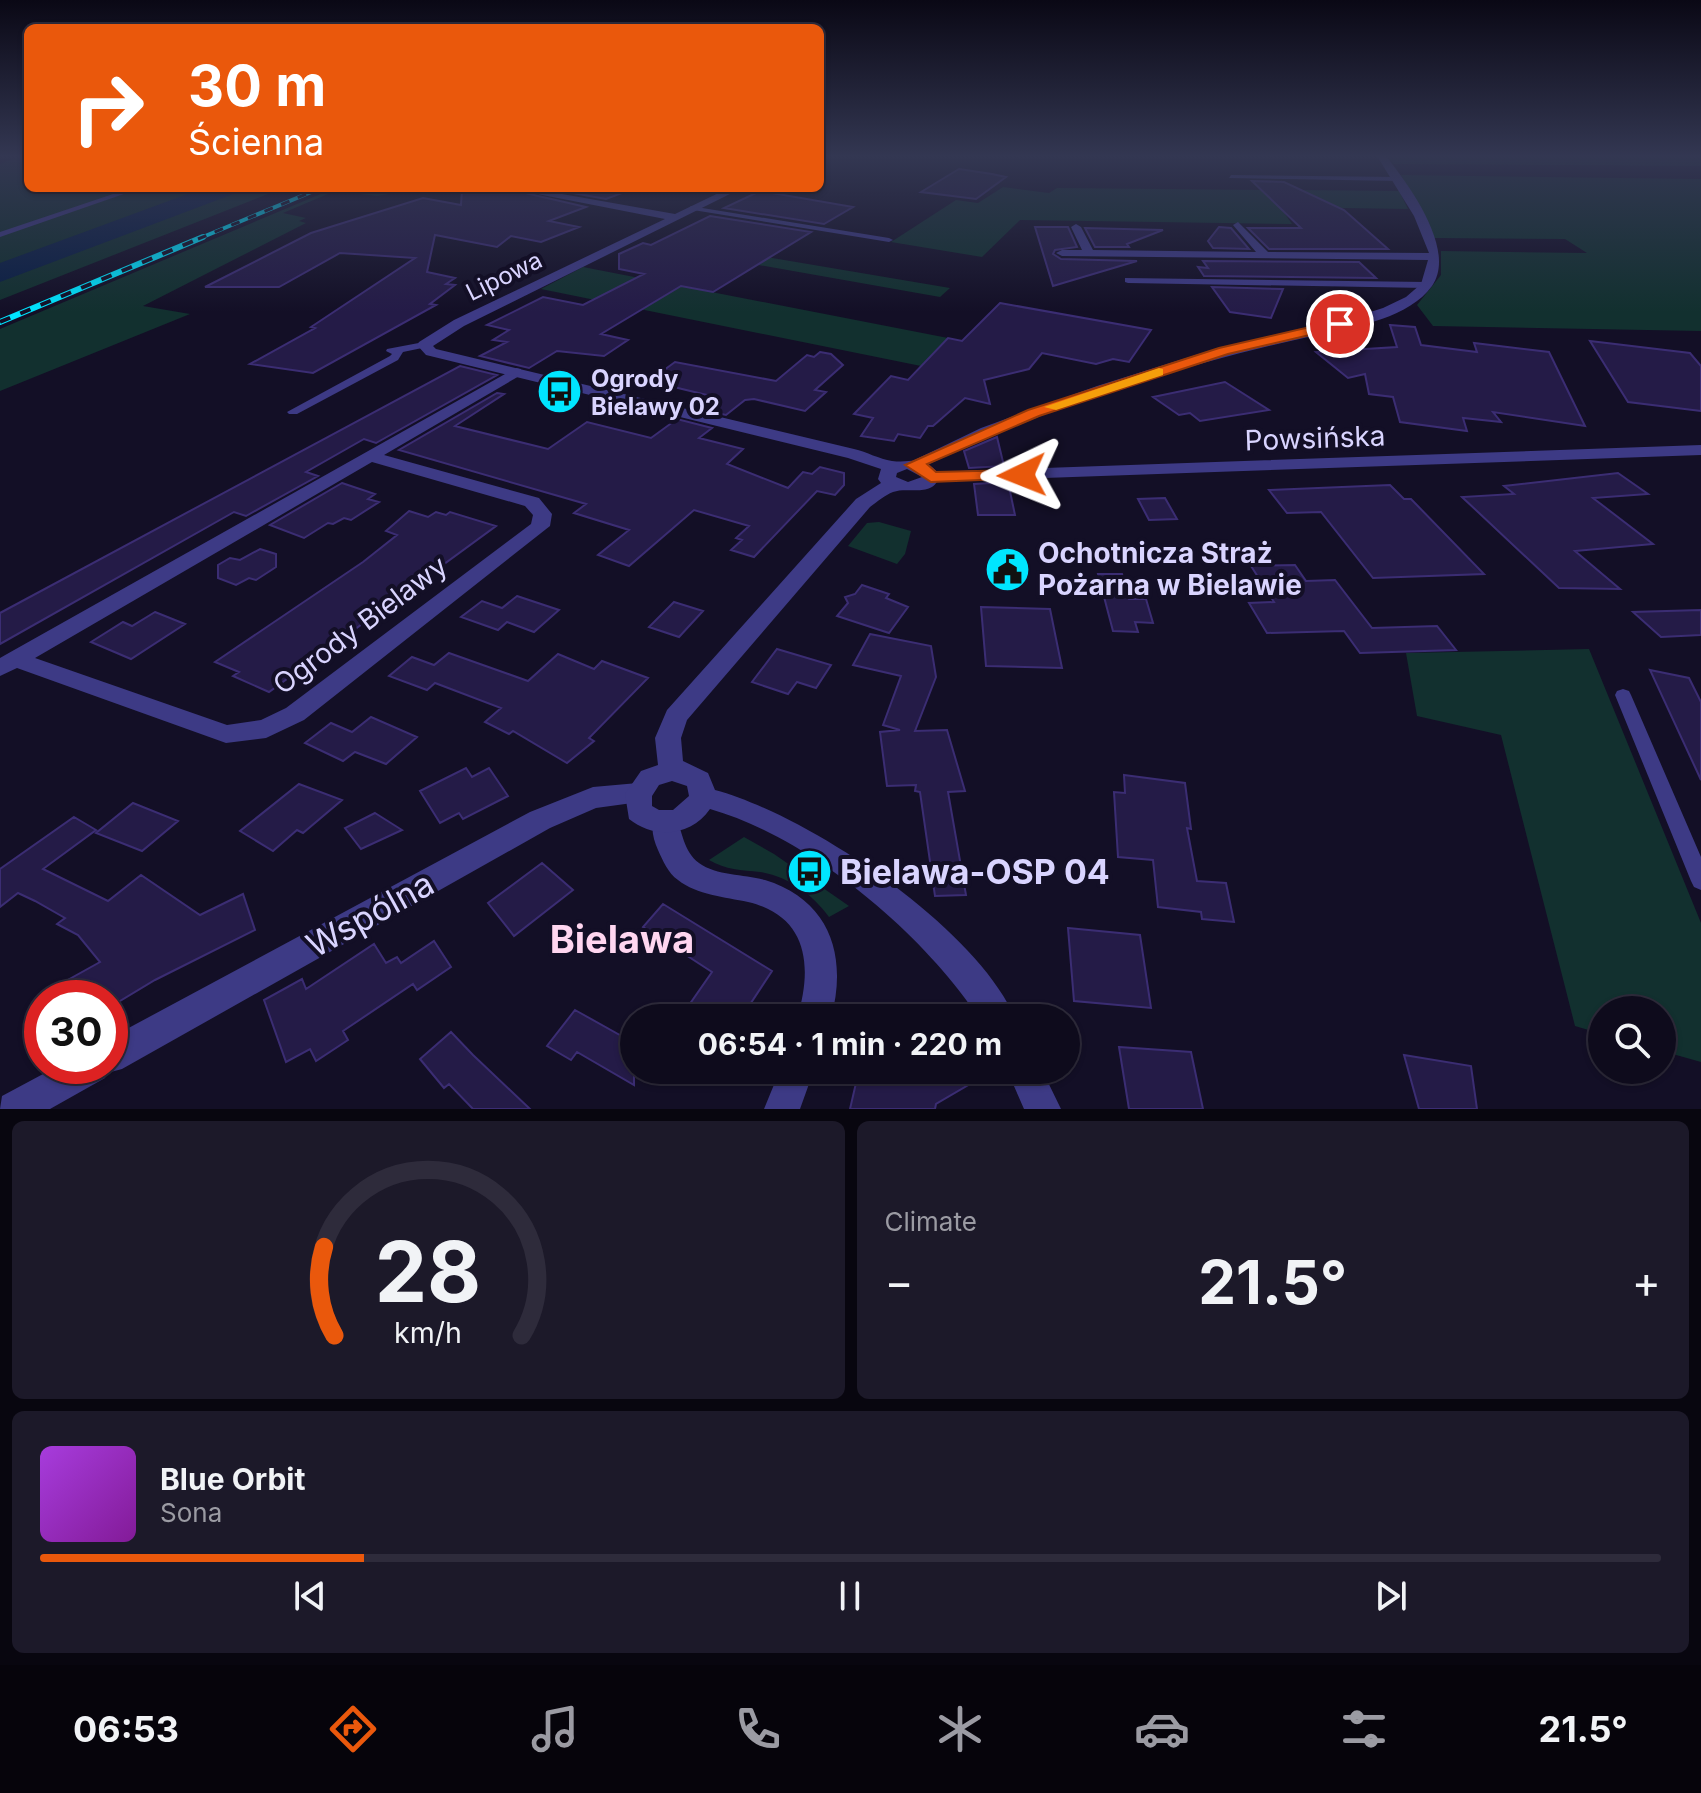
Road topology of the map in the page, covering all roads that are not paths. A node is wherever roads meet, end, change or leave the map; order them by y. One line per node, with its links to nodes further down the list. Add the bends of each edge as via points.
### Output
1 (80, 208): 8 (lane)
2 (622, 208): 5 (street)
3 (693, 208): 5 (street, Lipowa); 9 (lane)
4 (1413, 208): 13 (street)
5 (673, 217): 16 (street, Lipowa)
6 (1238, 225): 12 (street)
7 (1076, 227): 11 (street)
8 (0, 235)
9 (889, 240)
10 (1062, 253): 11 (street)
11 (1089, 253): 12 (street)
12 (1265, 255): 13 (street)
13 (1434, 257): 15 (street)
14 (1128, 280): 15 (lane)
15 (1427, 285): 21 (street, via 1389,310 1210,355 1034,413)
16 (424, 345): 17 (street, via 431,352); 18 (lane, via 393,351 394,358)
17 (516, 372): 20 (street, Ogrody Bielawy); 22 (street, via 865,457)
18 (293, 412)
19 (1701, 450): 23 (street, Powsińska)
20 (369, 456): 24 (street, Ogrody Bielawy); 24 (street, Ogrody Bielawy, via 532,502 543,514 540,526 295,714 266,729 226,734)
21 (913, 465): 22 (street); 23 (street)
22 (893, 476): 23 (street, Powsińska, via 918,487); 26 (street, via 863,503 676,716 668,738)
23 (931, 477)
24 (8, 663)
25 (1623, 695): 30 (lane)
26 (671, 771): 27 (street, via 650,778); 28 (street, via 699,780)
27 (638, 794): 29 (street, via 639,811); 33 (street, Wspólna, via 593,798 540,820)
28 (703, 797): 29 (street, via 690,815); 32 (street, via 787,829 877,891 932,934)
29 (665, 823): 31 (street, via 674,855 692,874 705,882 763,892 803,916 815,933 823,967)
30 (1701, 881)
31 (820, 1004)
32 (989, 1004)
33 (128, 1047)
34 (60, 1084): 37 (street)
35 (792, 1084): 38 (street)
36 (1031, 1084): 39 (street)
37 (15, 1109)
38 (782, 1109)
39 (1043, 1109)

